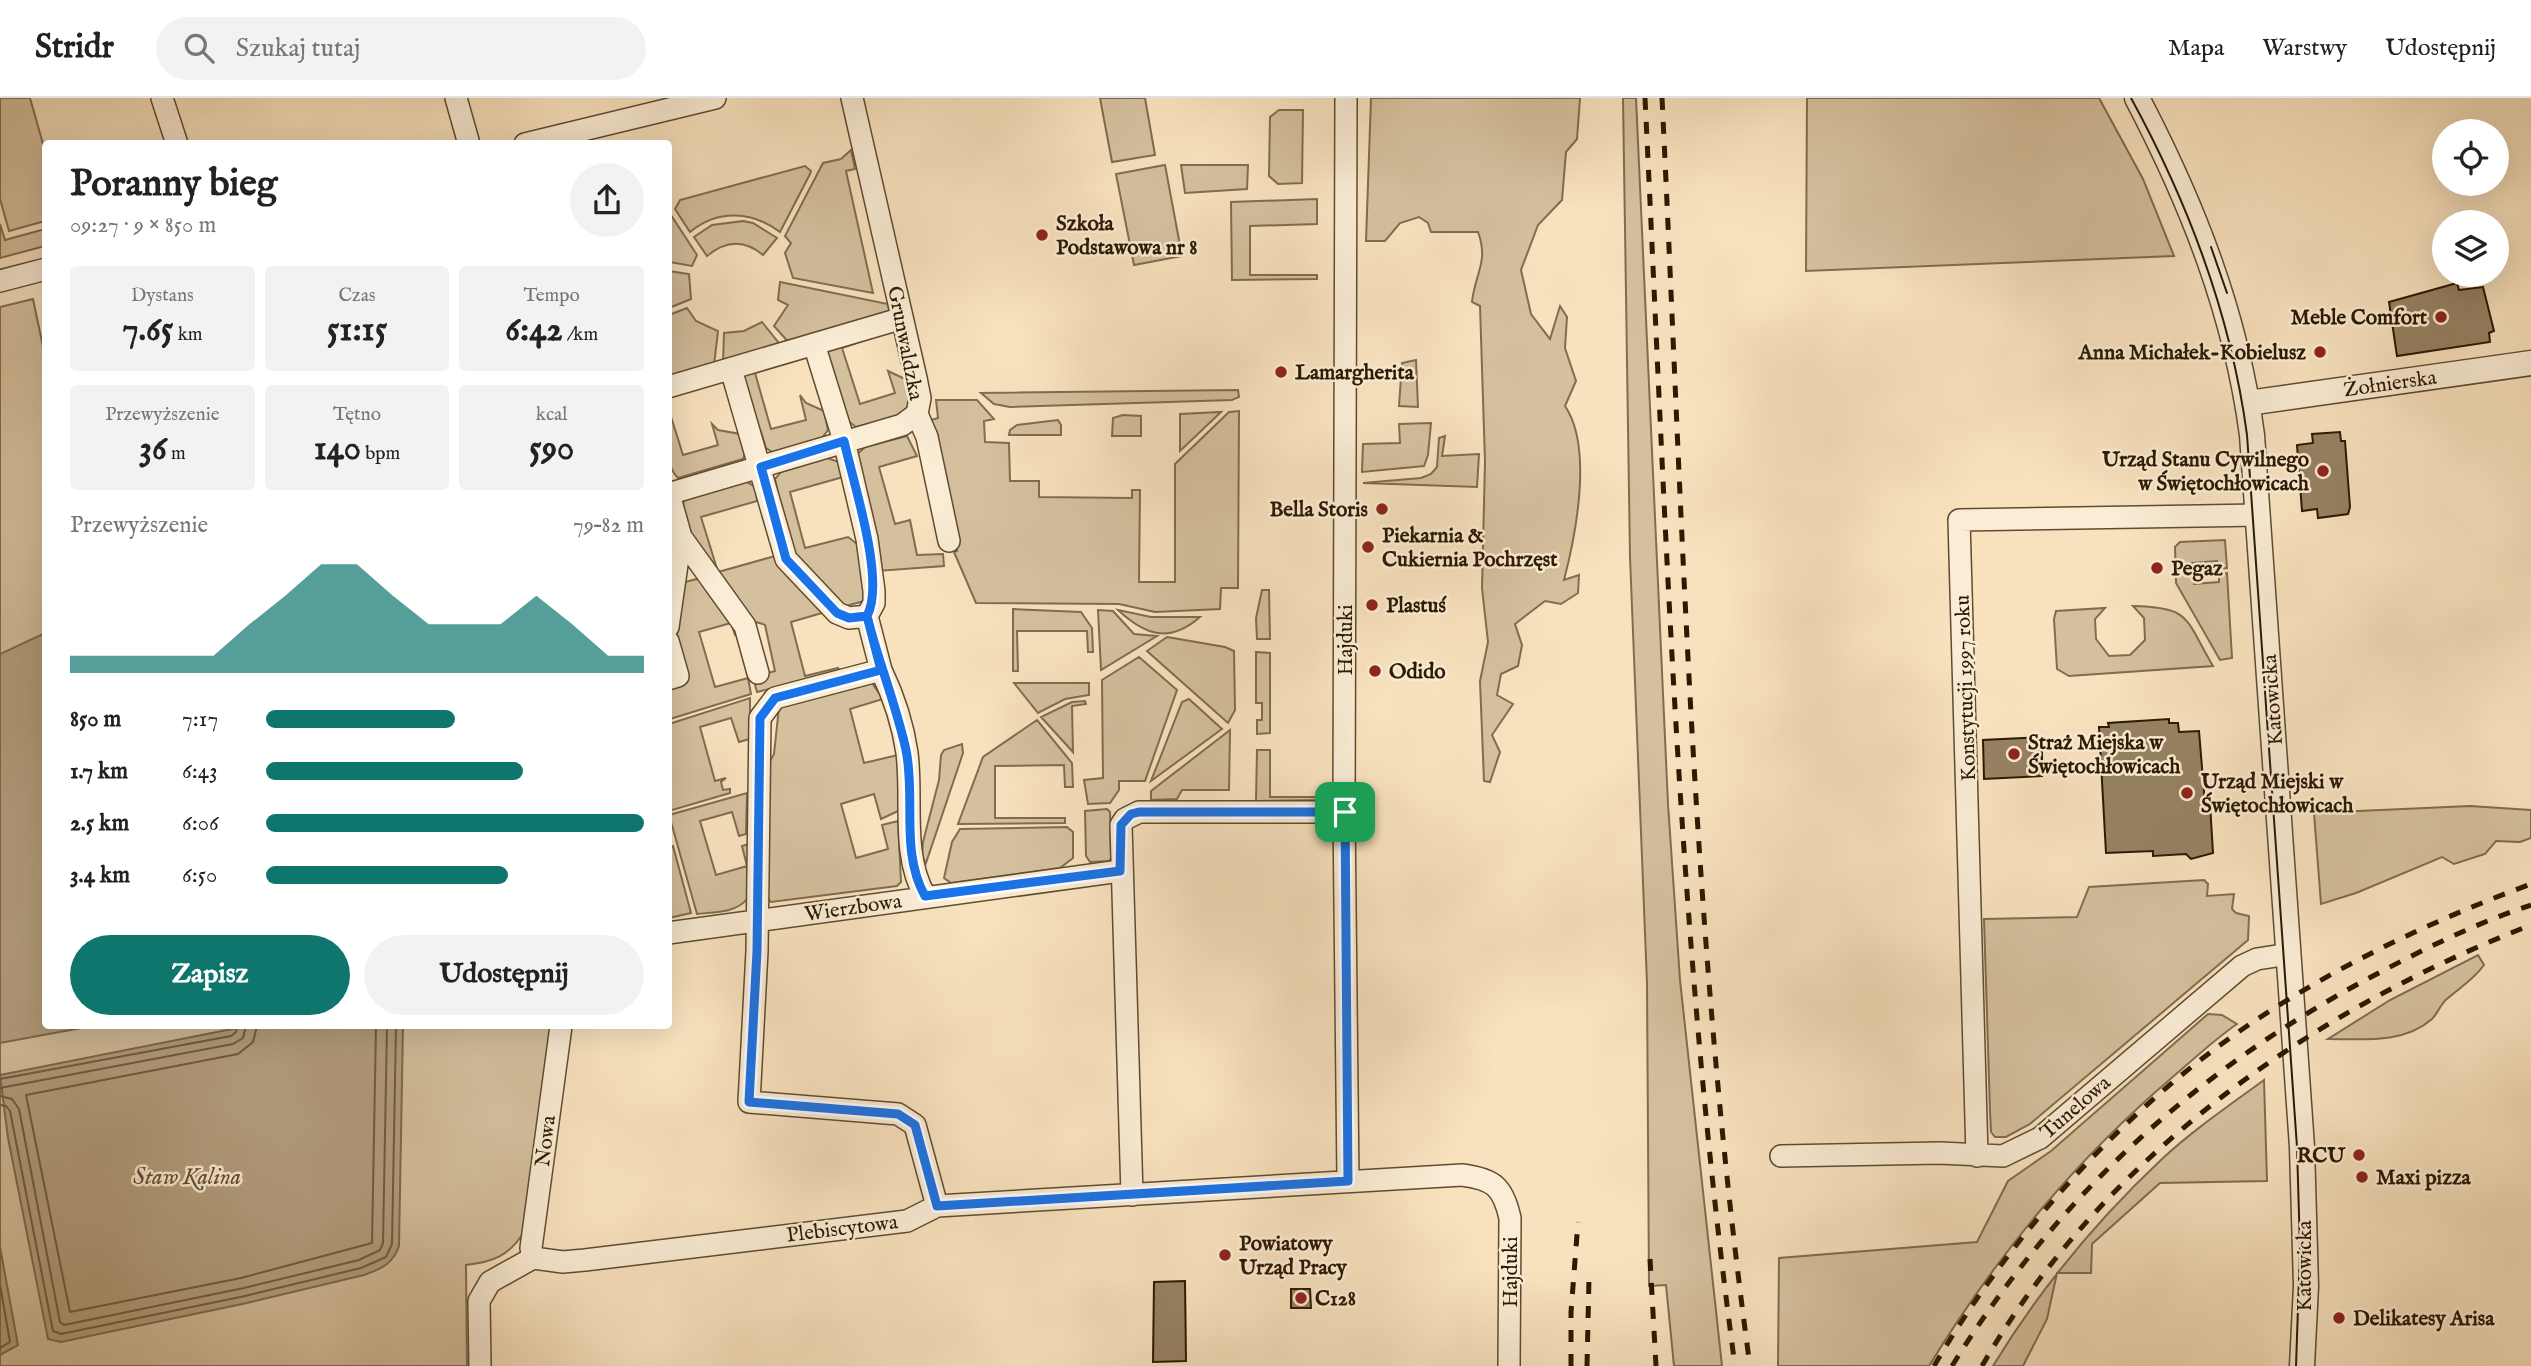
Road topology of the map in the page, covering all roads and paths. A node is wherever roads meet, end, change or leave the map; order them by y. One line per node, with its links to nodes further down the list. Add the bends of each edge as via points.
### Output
1 (162, 98): 7 (street)
2 (456, 98): 8 (street)
3 (715, 98): 9 (street)
4 (852, 98): 18 (street, Grunwaldzka, via 920,398)
5 (1346, 98): 32 (street, Hajduki)
6 (2137, 98): 17 (street, Katowicka, via 2211,260)
7 (176, 140)
8 (468, 140)
9 (542, 140)
10 (42, 270): 11 (street)
11 (0, 281)
12 (896, 320): 13 (street)
13 (814, 344): 15 (street); 19 (street)
14 (2531, 363): 17 (street, Żołnierska)
15 (731, 369): 16 (street); 20 (street)
16 (672, 386)
17 (2248, 403): 23 (street, Katowicka)
18 (917, 414): 19 (street, Grunwaldzka, via 902,425); 25 (street, via 927,437)
19 (844, 441): 20 (street, Grunwaldzka); 27 (street, via 874,591)
20 (761, 467): 21 (street, Grunwaldzka); 27 (street, via 786,559 837,613 849,618)
21 (672, 493)
22 (672, 505): 24 (street)
23 (2259, 514): 37 (street, Katowicka); 40 (street, Konstytucji 1997 roku, via 1959,520)
24 (681, 537): 26 (street); 30 (street, via 745,626)
25 (949, 541)
26 (672, 599)
27 (867, 616): 29 (street)
28 (672, 655): 31 (street, via 678,676)
29 (881, 670): 34 (street, via 906,752 912,859); 35 (street, via 786,694 766,706 760,718)
30 (758, 673)
31 (672, 678)
32 (1345, 812): 33 (street, via 1131,814 1121,825); 41 (street, Hajduki)
33 (1120, 871): 34 (street, Wierzbowa); 43 (street)
34 (925, 896): 35 (street, Wierzbowa)
35 (755, 921): 36 (street, Wierzbowa); 44 (street, via 749,1102 908,1118 915,1125)
36 (672, 932)
37 (2289, 954): 40 (street, Tunelowa, via 2242,966 2040,1138 2003,1156); 48 (street, Katowicka, via 2305,1215)
38 (561, 1029): 45 (street, Nowa)
39 (1782, 1156): 40 (street, Tunelowa)
40 (1977, 1156)
41 (1348, 1181): 42 (street, Plebiscytowa, via 1462,1175); 43 (street, Plebiscytowa)
42 (1493, 1184): 47 (street, Hajduki, via 1502,1191 1510,1218)
43 (1132, 1195): 44 (street, Plebiscytowa)
44 (937, 1206): 45 (street, Plebiscytowa, via 907,1221 585,1260)
45 (533, 1258): 46 (street, via 490,1282 479,1301)
46 (480, 1366)
47 (1509, 1366)
48 (2302, 1366)

